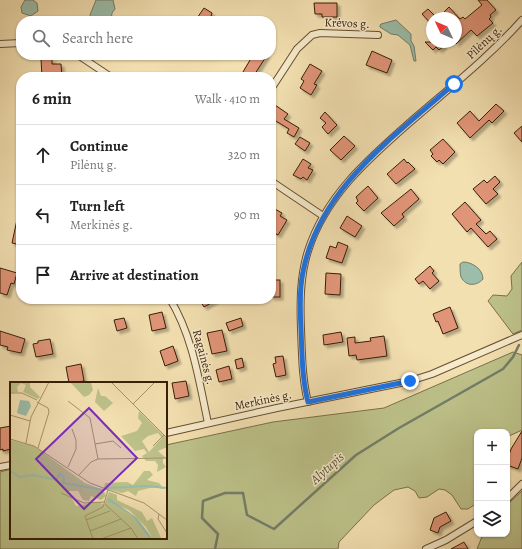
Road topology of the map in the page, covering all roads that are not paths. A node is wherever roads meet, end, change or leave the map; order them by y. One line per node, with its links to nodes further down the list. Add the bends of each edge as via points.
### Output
1 (522, 20): 9 (street, Pilėnų g., via 493,50 372,157 340,192)
2 (378, 35): 7 (street, Krėvos g., via 312,35 297,49)
3 (16, 43): 4 (street)
4 (0, 44)
5 (86, 60): 6 (street)
6 (104, 72)
7 (276, 81)
8 (276, 184): 9 (street)
9 (323, 216): 12 (street, Pilėnų g., via 311,241 302,273 302,343)
10 (173, 304): 13 (street, Ragainės g., via 190,343)
11 (522, 335): 12 (street, Merkinės g., via 432,374 380,388)
12 (308, 402): 13 (street, Merkinės g.)
13 (208, 423): 14 (street, Merkinės g.)
14 (167, 433)
15 (10, 465): 16 (street)
16 (0, 467)
17 (522, 484): 18 (street)
18 (510, 496)
19 (474, 523): 20 (street)
20 (426, 549)

